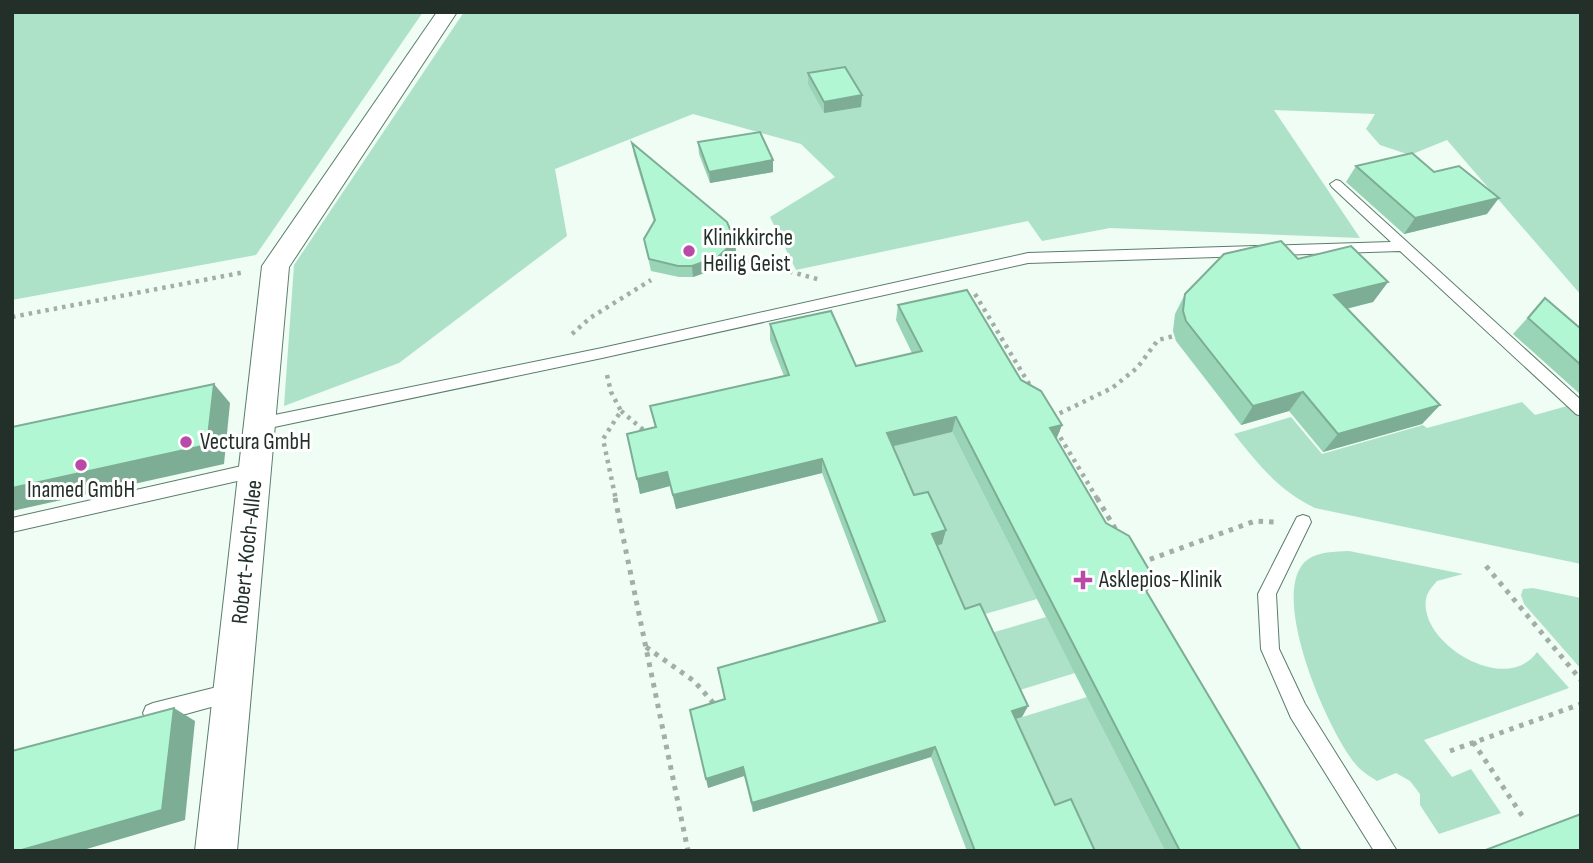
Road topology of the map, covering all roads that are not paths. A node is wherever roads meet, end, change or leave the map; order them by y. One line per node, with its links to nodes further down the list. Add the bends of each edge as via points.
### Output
1 (447, 12): 5 (street, Robert-Koch-Allee, via 276,266)
2 (1336, 184): 3 (lane)
3 (1404, 246): 4 (lane); 5 (lane, via 1028,258)
4 (1581, 410)
5 (260, 424): 6 (street, Robert-Koch-Allee)
6 (255, 470): 8 (lane); 9 (street, Robert-Koch-Allee)
7 (1303, 522): 12 (lane, via 1267,594 1270,649 1298,712)
8 (12, 525)
9 (233, 692): 10 (lane); 11 (street, Robert-Koch-Allee)
10 (129, 720)
11 (216, 851)
12 (1386, 851)

